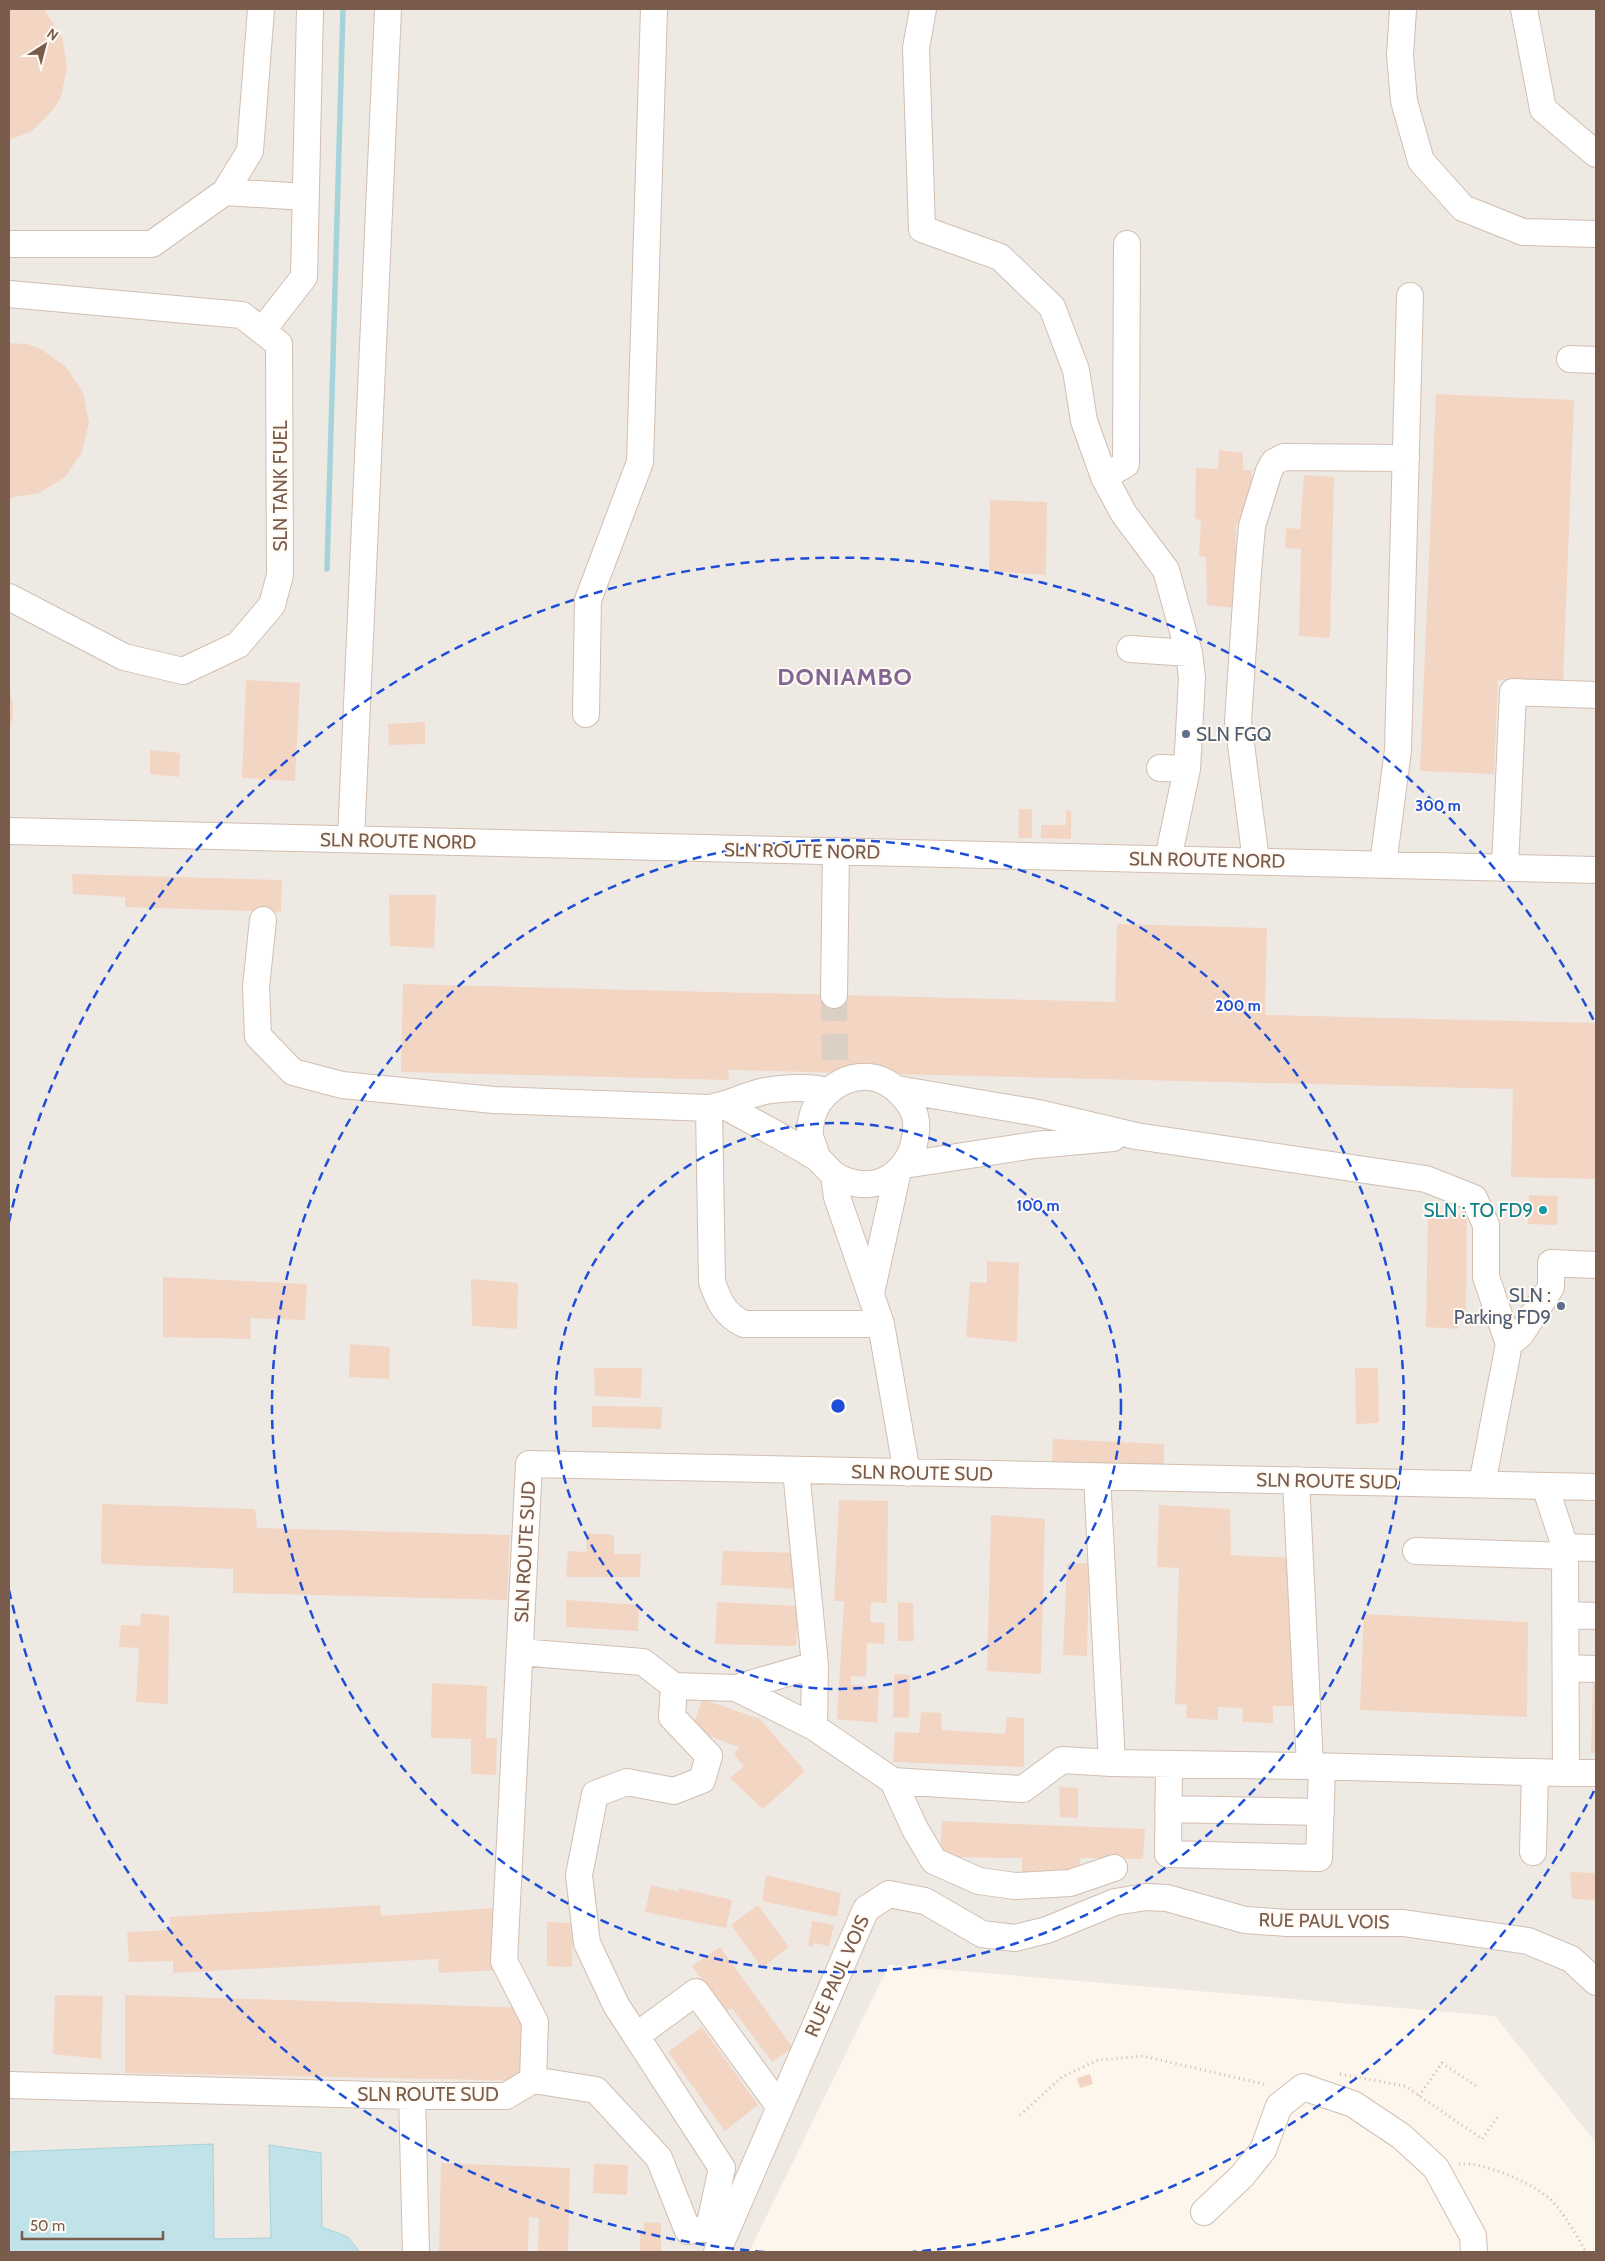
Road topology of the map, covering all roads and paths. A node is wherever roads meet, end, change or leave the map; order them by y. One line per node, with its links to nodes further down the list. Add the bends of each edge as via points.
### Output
1 (261, 9): 9 (street, via 250,150)
2 (310, 9): 10 (street)
3 (388, 9): 29 (street)
4 (654, 9): 25 (street, via 640,462 588,600)
5 (923, 9): 20 (street, via 916,48 922,229 1000,257 1052,307 1076,370 1084,421)
6 (1402, 9): 11 (street, via 1400,55 1404,101 1421,161 1463,208 1523,232)
7 (1524, 9): 8 (street, via 1543,109)
8 (1596, 154)
9 (225, 192): 10 (street); 12 (street, via 152,244)
10 (306, 197): 16 (street, via 304,277)
11 (1596, 234)
12 (9, 244)
13 (1127, 244): 20 (street, via 1126,464)
14 (9, 294): 16 (street, SLN TANK FUEL, via 242,315)
15 (1410, 296): 19 (street)
16 (262, 331): 21 (street, SLN TANK FUEL, via 279,344 280,575 272,604 238,645 183,671 124,657)
17 (1570, 359): 18 (street)
18 (1596, 360)
19 (1406, 458): 32 (street, via 1284,457 1274,462 1269,471 1252,526 1238,722); 33 (street, via 1398,750)
20 (1104, 478): 23 (street, via 1124,514 1166,570)
21 (9, 597)
22 (1130, 649): 23 (street)
23 (1189, 653): 27 (street, via 1192,678)
24 (1596, 695): 34 (street, via 1513,692)
25 (586, 714)
26 (1160, 768): 27 (street)
27 (1187, 769): 31 (street)
28 (9, 831): 29 (street, SLN ROUTE NORD)
29 (351, 839): 30 (street, SLN ROUTE NORD)
30 (836, 851): 31 (street, SLN ROUTE NORD); 37 (street)
31 (1168, 859): 32 (street, SLN ROUTE NORD)
32 (1256, 861): 33 (street, SLN ROUTE NORD)
33 (1383, 865): 34 (street, SLN ROUTE NORD)
34 (1505, 868): 35 (street, SLN ROUTE NORD)
35 (1596, 870)
36 (262, 920): 40 (street, via 256,987 258,1036 293,1072 342,1085 462,1098)
37 (834, 995)
38 (834, 1081): 39 (street, via 870,1077); 40 (street, via 812,1087 764,1092); 42 (street, via 814,1110 810,1134)
39 (897, 1089): 41 (street, via 1038,1113); 43 (street, via 908,1101 915,1117 917,1134 913,1151)
40 (717, 1107): 42 (street); 46 (street, via 712,1282 719,1302 730,1317 744,1324)
41 (1136, 1136): 43 (street, via 1035,1145); 47 (street, via 1426,1179 1474,1198 1486,1225 1486,1277)
42 (826, 1166): 43 (street, via 846,1181 874,1183 887,1179); 45 (street)
43 (901, 1168): 45 (street)
44 (1596, 1265): 47 (street, via 1551,1263 1551,1287)
45 (871, 1292): 46 (street)
46 (881, 1324): 49 (street)
47 (1515, 1339): 52 (street)
48 (796, 1470): 49 (street, SLN ROUTE SUD); 60 (street, SLN ROUTE SUD, via 530,1464); 61 (street)
49 (907, 1473): 50 (street, SLN ROUTE SUD)
50 (1097, 1477): 51 (street, SLN ROUTE SUD); 67 (street)
51 (1296, 1480): 52 (street, SLN ROUTE SUD); 69 (street)
52 (1482, 1484): 53 (street, SLN ROUTE SUD)
53 (1544, 1486): 54 (street, SLN ROUTE SUD); 57 (street)
54 (1596, 1487)
55 (1596, 1548): 57 (street)
56 (1416, 1551): 57 (street)
57 (1565, 1552): 58 (street)
58 (1566, 1615): 59 (street); 62 (street)
59 (1596, 1616)
60 (520, 1652): 64 (street, via 643,1662); 81 (street, SLN ROUTE SUD, via 504,1961 535,2022)
61 (815, 1665): 65 (street); 66 (street)
62 (1566, 1668): 63 (street); 71 (street)
63 (1596, 1669)
64 (674, 1686): 65 (street); 79 (street, via 672,1717 709,1756 702,1780 674,1791 627,1782 595,1794 579,1875 588,1944 616,2006)
65 (736, 1688): 66 (street)
66 (814, 1727): 73 (street)
67 (1112, 1763): 68 (street); 73 (street, via 1062,1760 1024,1789)
68 (1169, 1764): 69 (street); 74 (street)
69 (1316, 1767): 70 (street); 75 (street)
70 (1535, 1772): 71 (street); 76 (street)
71 (1566, 1773): 72 (street)
72 (1596, 1773)
73 (893, 1781): 77 (street, via 934,1861 979,1881 1015,1886 1070,1883)
74 (1168, 1809): 75 (street); 75 (street, via 1168,1854 1319,1858)
75 (1321, 1812)
76 (1534, 1852)
77 (1114, 1868)
78 (1596, 1982): 87 (street, RUE PAUL VOIS, via 1571,1959 1528,1941 1403,1923 1244,1920 1167,1898 1146,1897 1115,1902 1047,1930 1015,1938 982,1934 925,1901 889,1894 866,1909)
79 (636, 2036): 81 (street, via 722,2168 709,2228 688,2231 659,2158 596,2090); 87 (street, via 696,1992)
80 (1334, 2073): 86 (path, via 1404,2086)
81 (533, 2080): 85 (street, SLN ROUTE SUD, via 506,2096)
82 (9, 2085): 85 (street, SLN ROUTE SUD)
83 (1476, 2086): 86 (path, via 1442,2063)
84 (1303, 2087): 88 (path, via 1260,2085 1143,2056 1098,2060 1062,2077); 90 (street, via 1353,2104 1401,2136); 91 (street, via 1279,2106 1263,2150 1242,2176)
85 (412, 2096): 92 (street)
86 (1419, 2096): 89 (path, via 1482,2139)
87 (779, 2106): 93 (street, RUE PAUL VOIS)
88 (1020, 2115)
89 (1499, 2115)
90 (1436, 2168): 94 (street, via 1473,2236); 95 (path, via 1465,2164 1494,2169 1522,2182 1553,2202)
91 (1204, 2212)
92 (416, 2252)
93 (717, 2252)
94 (1474, 2252)
95 (1586, 2252)

